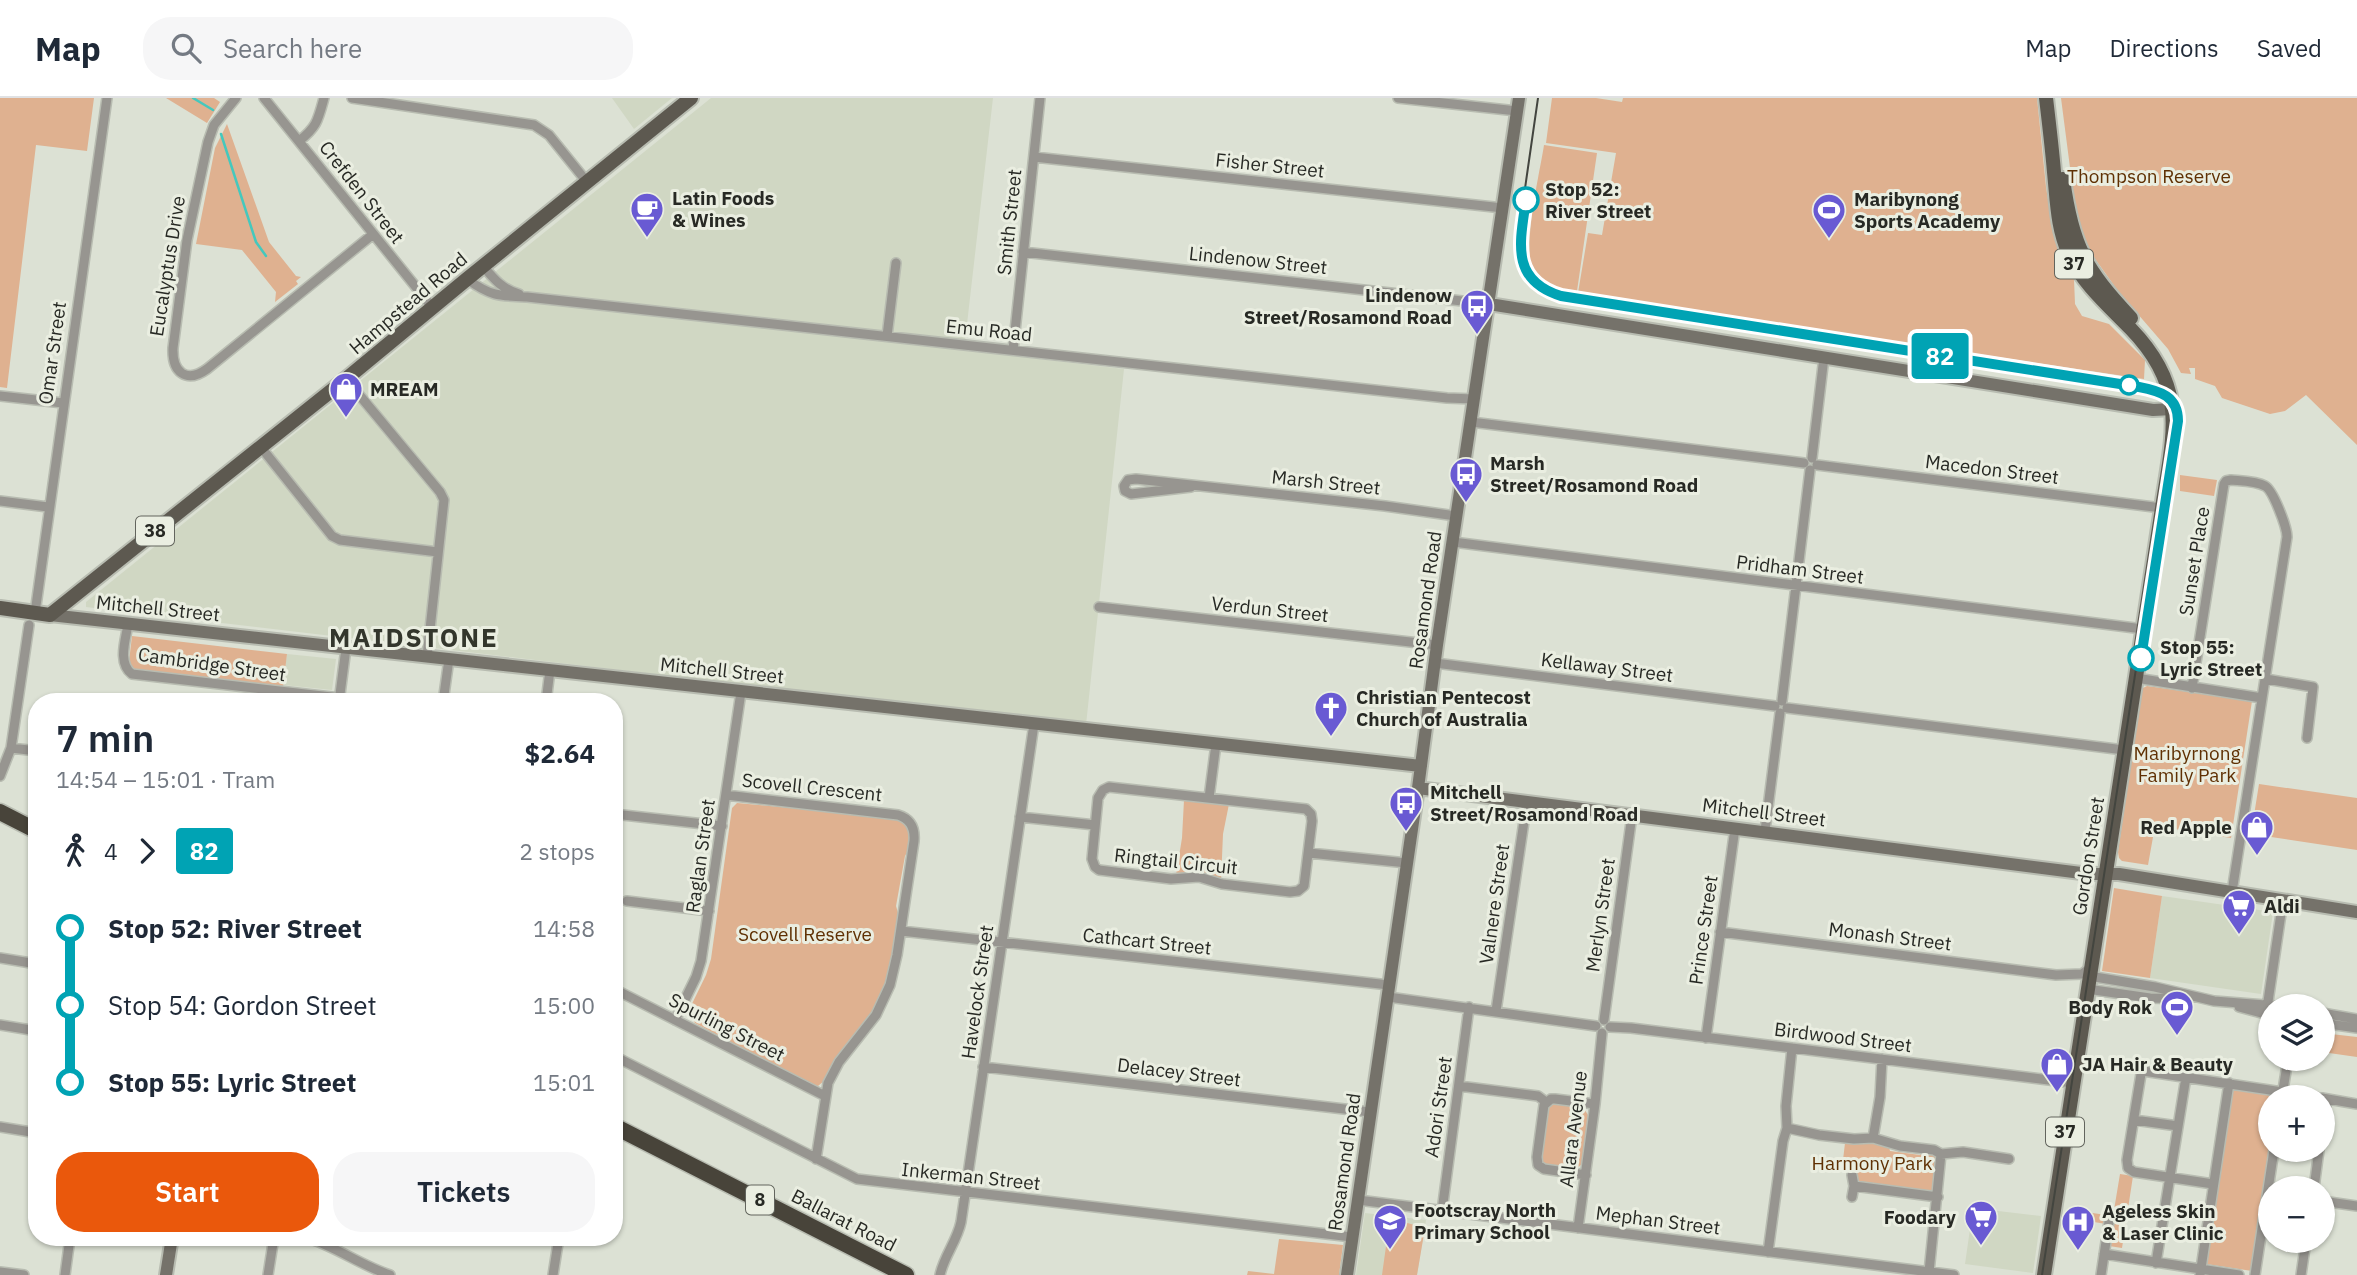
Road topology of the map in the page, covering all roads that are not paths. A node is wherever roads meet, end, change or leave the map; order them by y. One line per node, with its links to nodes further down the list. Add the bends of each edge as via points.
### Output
1 (107, 98): 33 (street, Omar Street)
2 (236, 98): 17 (street, Eucalyptus Drive, via 215,125 197,189 173,348 172,359 180,373 198,375 207,369)
3 (264, 98): 13 (street, Crefden Street)
4 (324, 98): 13 (street, via 318,122)
5 (352, 98): 11 (street)
6 (691, 98): 15 (main road, Hampstead Road / 38)
7 (1040, 98): 14 (street, Smith Street)
8 (1398, 98): 12 (street)
9 (2046, 98): 23 (main road, Gordon Street / 37, via 2060,229 2070,256)
10 (2053, 98): 22 (main road, Gordon Street / 37, via 2071,228)
11 (411, 102): 15 (street, via 534,125 549,135)
12 (1518, 104): 16 (street, Rosamond Road)
13 (299, 141): 17 (street, Crefden Street)
14 (1034, 157): 16 (street, Fisher Street); 18 (street, Smith Street)
15 (587, 182): 20 (main road, Hampstead Road / 38)
16 (1503, 208): 25 (street, Rosamond Road)
17 (372, 234): 26 (street, Crefden Street)
18 (1023, 252): 25 (street, Lindenow Street); 28 (street, Smith Street)
19 (896, 263): 27 (street)
20 (483, 266): 21 (main road, Hampstead Road / 38); 24 (street, Emu Road, via 505,289)
21 (467, 279): 24 (street, Emu Road, via 491,295); 26 (main road, Hampstead Road / 38)
22 (2097, 279): 23 (main road); 34 (main road, Gordon Street / 37, via 2166,361 2176,383)
23 (2095, 295): 34 (main road, Gordon Street / 37, via 2153,356)
24 (527, 297): 27 (street, Emu Road)
25 (1489, 304): 29 (street); 32 (street, Rosamond Road)
26 (432, 307): 30 (main road, Hampstead Road / 38)
27 (887, 337): 28 (street, Emu Road)
28 (1013, 350): 32 (street, Emu Road)
29 (1824, 357): 34 (street, via 2128,405); 37 (street)
30 (346, 379): 36 (main road, Hampstead Road / 38); 44 (street, via 440,492 444,500)
31 (0, 396): 33 (street)
32 (1474, 402): 35 (street, Rosamond Road)
33 (63, 403): 40 (street, Omar Street)
34 (2176, 404): 41 (main road, Gordon Street / 37)
35 (1471, 422): 37 (street, Macedon Street); 42 (street, Rosamond Road)
36 (260, 446): 44 (street, via 332,536); 46 (main road, Hampstead Road / 38)
37 (1811, 464): 41 (street, Macedon Street); 45 (street)
38 (1191, 487): 38 (street, Marsh Street, via 1131,494 1124,486 1132,479); 42 (street, Marsh Street)
39 (0, 501): 40 (street)
40 (48, 507): 50 (street, Omar Street)
41 (2162, 508): 53 (main road, Gordon Street / 37)
42 (1456, 516): 43 (street, Rosamond Road)
43 (1452, 542): 45 (street, Pridham Street); 54 (street, Rosamond Road)
44 (438, 552): 56 (street)
45 (1796, 586): 53 (street, Pridham Street); 69 (street)
46 (80, 591): 49 (main road, Hampstead Road / 38); 51 (street, via 75,610)
47 (1099, 607): 54 (street, Verdun Street)
48 (0, 609): 50 (main road, Mitchell Street, via 19,611)
49 (50, 615): 50 (main road, Mitchell Street); 51 (street, Mitchell Street)
50 (32, 619): 73 (street, Omar Street)
51 (86, 619): 52 (street, Mitchell Street)
52 (128, 624): 55 (street, Mitchell Street); 64 (street, Cambridge Street, via 124,663 135,675)
53 (2143, 629): 60 (main road, Gordon Street / 37)
54 (1437, 645): 58 (street, Rosamond Road)
55 (346, 648): 56 (street, Mitchell Street); 65 (street)
56 (427, 657): 57 (street, Mitchell Street)
57 (449, 659): 59 (street, Mitchell Street); 66 (street)
58 (1435, 663): 69 (street, Kellaway Street); 76 (street, Rosamond Road)
59 (550, 670): 63 (street, Mitchell Street); 67 (street)
60 (2136, 678): 62 (street); 75 (main road, Gordon Street / 37)
61 (2266, 679): 62 (street, Sunset Place, via 2287,531 2266,486 2225,481); 68 (street); 71 (street, via 2313,687)
62 (2192, 688): 68 (street)
63 (741, 692): 70 (street, Mitchell Street); 79 (street, Raglan Street)
64 (282, 693)
65 (340, 693)
66 (444, 693)
67 (547, 693)
68 (2262, 698): 94 (street)
69 (1781, 707): 75 (street, Kellaway Street); 90 (street)
70 (1034, 724): 72 (street, Mitchell Street); 85 (street, Havelock Street)
71 (2307, 738)
72 (1216, 744): 76 (street, Mitchell Street); 80 (street)
73 (11, 748): 74 (street); 77 (street, Omar Street)
74 (28, 750)
75 (2124, 750): 93 (main road, Gordon Street / 37)
76 (1420, 766): 78 (street, Rosamond Road)
77 (0, 776)
78 (1418, 789): 81 (street, Mitchell Street); 92 (street, Rosamond Road)
79 (726, 795): 88 (street, Raglan Street); 99 (street, Scovell Crescent, via 906,818 914,834)
80 (1209, 798): 86 (street, Ringtail Circuit, via 1106,788 1098,798); 91 (street, Ringtail Circuit, via 1306,809 1312,821)
81 (1527, 801): 84 (street, Mitchell Street); 111 (street, Valnere Street)
82 (0, 812): 87 (highway)
83 (623, 815): 88 (street)
84 (1632, 815): 89 (street, Mitchell Street); 116 (street, Merlyn Street)
85 (1020, 817): 86 (street); 101 (street, Havelock Street)
86 (1095, 825): 91 (street, Ringtail Circuit, via 1092,859 1104,872 1199,877 1294,892 1304,886)
87 (28, 826)
88 (722, 826): 97 (street, Raglan Street)
89 (1735, 828): 90 (street, Mitchell Street); 100 (street, Prince Street)
90 (1765, 831): 93 (street, Mitchell Street)
91 (1309, 853): 92 (street)
92 (1408, 863): 106 (street, Rosamond Road)
93 (2105, 875): 94 (street, Mitchell Street); 105 (main road, Gordon Street / 37)
94 (2232, 892): 96 (street, Mitchell Street)
95 (627, 901): 97 (street)
96 (2283, 901): 98 (street, Mitchell Street); 108 (street)
97 (709, 911): 114 (street, Raglan Street, via 699,970)
98 (2357, 912)
99 (901, 931): 101 (street, Cathcart Street); 130 (street, Scovell Crescent, via 884,1000 839,1062)
100 (1720, 932): 104 (street, Monash Street); 120 (street, Prince Street)
101 (1002, 943): 106 (street, Cathcart Street); 124 (street, Havelock Street)
102 (0, 958): 103 (street)
103 (28, 963)
104 (2056, 975): 105 (street, Monash Street, via 2080,985); 105 (street, Monash Street, via 2082,974)
105 (2088, 982): 110 (street, via 2155,987); 126 (main road, Gordon Street / 37)
106 (1388, 991): 109 (street, Birdwood Street); 135 (street, Rosamond Road)
107 (623, 994): 114 (street, Spurling Street)
108 (2270, 994)
109 (1469, 1007): 111 (street, Birdwood Street); 128 (street, Adori Street)
110 (2258, 1010)
111 (1496, 1011): 116 (street, Birdwood Street)
112 (2335, 1015): 113 (street)
113 (2357, 1019)
114 (675, 1020): 130 (street, Spurling Street)
115 (2335, 1025): 118 (street)
116 (1603, 1027): 120 (street, Birdwood Street); 133 (street, Allara Avenue)
117 (0, 1028): 119 (street)
118 (2357, 1028)
119 (28, 1030)
120 (1706, 1038): 121 (street, Birdwood Street)
121 (1792, 1048): 122 (street, Birdwood Street); 139 (street)
122 (1882, 1059): 126 (street, Birdwood Street); 142 (street)
123 (623, 1061): 144 (street, Inkerman Street)
124 (984, 1067): 135 (street, Delacey Street); 151 (street, Havelock Street)
125 (2186, 1077): 127 (street); 136 (street, via 2143,1071); 137 (street)
126 (2073, 1083): 186 (main road, Gordon Street / 37)
127 (2229, 1083): 129 (street); 149 (street)
128 (1459, 1086): 132 (street, via 1538,1096); 157 (street, Adori Street)
129 (2258, 1090)
130 (825, 1096): 144 (street, Scovell Crescent)
131 (2335, 1101): 134 (street)
132 (1546, 1102): 133 (street); 146 (street, via 1538,1165)
133 (1595, 1104): 146 (street, Allara Avenue)
134 (2357, 1104)
135 (1370, 1112): 154 (street, Rosamond Road)
136 (2134, 1120): 137 (street); 148 (street, via 2129,1168)
137 (2178, 1126): 148 (street)
138 (0, 1127): 141 (street)
139 (1787, 1128): 142 (street); 166 (street)
140 (623, 1131): 181 (highway, Ballarat Road / 8)
141 (28, 1132)
142 (1873, 1138): 143 (street)
143 (1941, 1154): 145 (street, via 1963,1152); 153 (street)
144 (816, 1159): 151 (street, Inkerman Street, via 865,1181)
145 (2009, 1159)
146 (1586, 1175): 159 (street, Allara Avenue)
147 (1852, 1175): 150 (street)
148 (2170, 1177): 149 (street); 171 (street)
149 (2213, 1184): 174 (street)
150 (1854, 1186): 152 (street); 153 (street)
151 (965, 1192): 160 (street, Inkerman Street); 170 (street, Havelock Street, via 959,1229)
152 (1853, 1197)
153 (1938, 1197): 173 (street)
154 (1358, 1200): 157 (street, Mephan Street); 160 (street, Rosamond Road)
155 (2335, 1203): 156 (street)
156 (2357, 1206)
157 (1442, 1211): 159 (street, Mephan Street)
158 (2109, 1222): 169 (street)
159 (1578, 1228): 166 (street, Mephan Street)
160 (1352, 1237): 184 (street, Rosamond Road)
161 (69, 1246): 176 (street)
162 (171, 1246): 177 (street)
163 (273, 1246): 178 (street)
164 (329, 1246): 179 (street)
165 (558, 1246): 180 (street)
166 (1768, 1252): 173 (street, Mephan Street)
167 (2259, 1253): 189 (street)
168 (2304, 1253): 190 (street)
169 (2104, 1254): 171 (street); 187 (street)
170 (944, 1261): 182 (street, Havelock Street); 183 (street, Havelock Street)
171 (2156, 1263): 174 (street)
172 (0, 1272): 175 (street)
173 (1928, 1272): 185 (street, Mephan Street)
174 (2201, 1272): 188 (street)
175 (24, 1275)
176 (65, 1275)
177 (166, 1275)
178 (268, 1275)
179 (390, 1275)
180 (553, 1275)
181 (906, 1275)
182 (930, 1275)
183 (940, 1275)
184 (1347, 1275)
185 (1954, 1275)
186 (2044, 1275)
187 (2101, 1275)
188 (2238, 1275)
189 (2255, 1275)
190 (2301, 1275)

